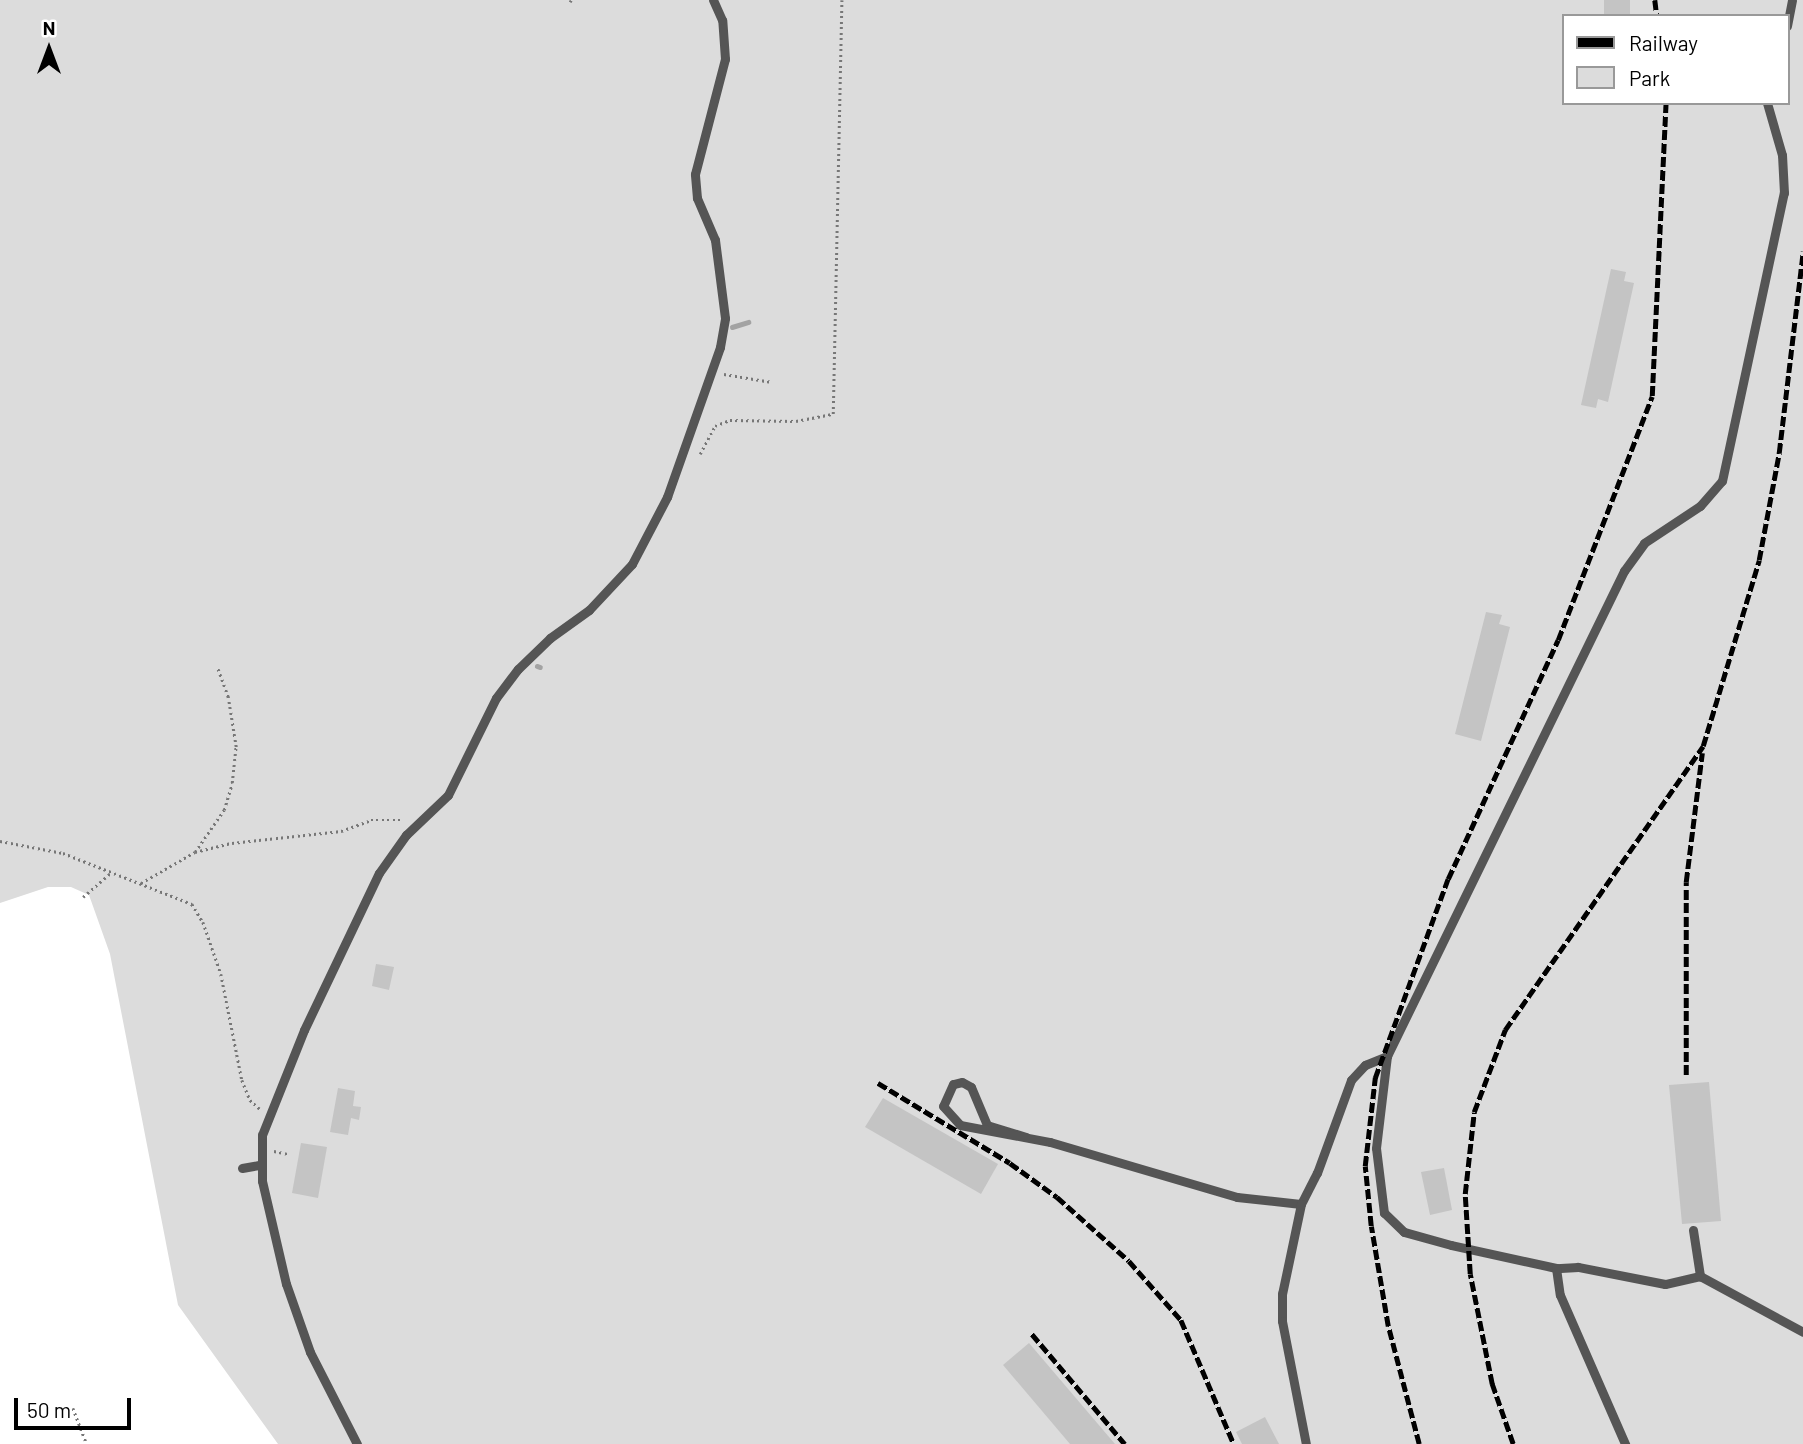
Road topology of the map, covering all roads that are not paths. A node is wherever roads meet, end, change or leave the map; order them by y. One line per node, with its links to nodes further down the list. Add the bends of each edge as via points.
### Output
1 (713, 0): 5 (lane, via 722,20 725,59 695,174 697,198 715,240 723,298 720,346 667,497 632,564 589,610 518,669 496,698 448,794 379,873 268,1115)
2 (1768, 105): 3 (lane, via 1782,155 1784,193 1722,481 1700,506 1644,543 1624,571)
3 (1387, 1056): 7 (lane, via 1365,1065 1351,1080); 9 (lane, via 1376,1148 1384,1213 1404,1232)
4 (1026, 1137): 4 (lane, via 960,1125 943,1106 953,1084 971,1087 987,1125); 7 (lane, via 1237,1197)
5 (260, 1165): 6 (lane); 12 (lane, via 279,1264 296,1315)
6 (242, 1168)
7 (1301, 1204): 13 (lane, via 1282,1294 1282,1321)
8 (1693, 1230): 10 (lane)
9 (1556, 1268): 10 (lane, via 1578,1267 1665,1284); 14 (lane, via 1560,1295)
10 (1700, 1276): 11 (lane)
11 (1803, 1332)
12 (357, 1444)
13 (1306, 1444)
14 (1625, 1444)

